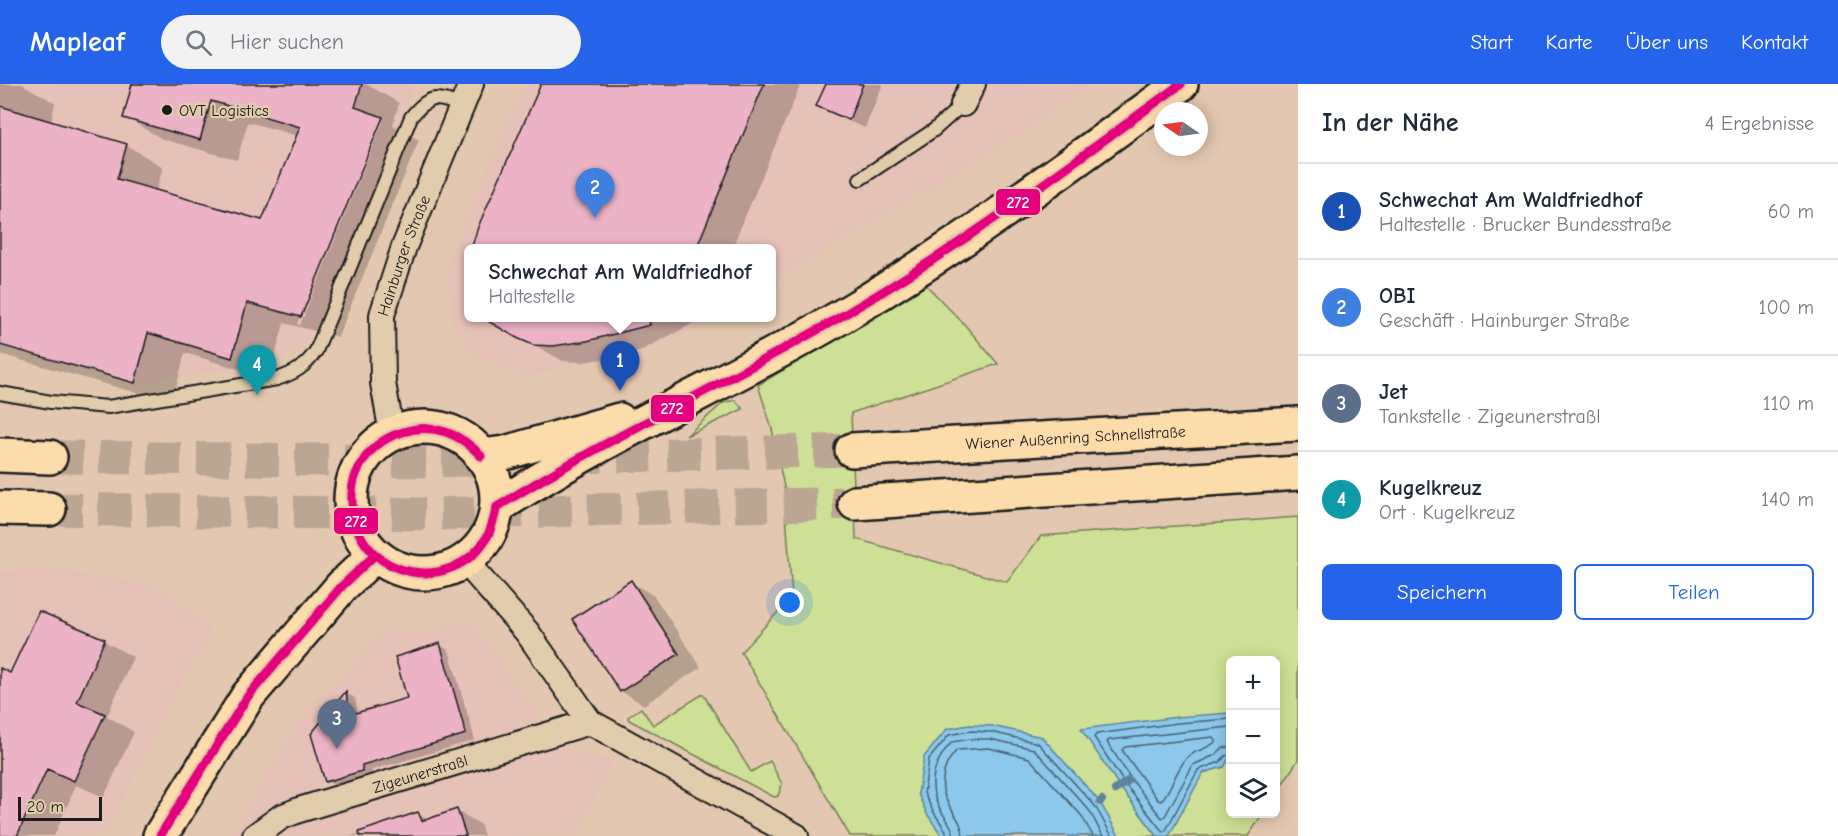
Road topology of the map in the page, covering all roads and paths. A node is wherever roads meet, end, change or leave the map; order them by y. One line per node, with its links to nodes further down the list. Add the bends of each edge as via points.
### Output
1 (1181, 84): 6 (main road, via 960,240 849,312)
2 (968, 94): 4 (lane, via 934,130)
3 (466, 95): 5 (lane, via 428,99 411,117 321,340 308,363 294,373 108,407); 8 (street, Hainburger Straße, via 404,247 382,315 383,383)
4 (860, 179)
5 (0, 393)
6 (676, 405): 11 (main road); 15 (main road, via 547,474)
7 (1298, 424): 9 (main road, Wiener Außenring Schnellstraße)
8 (393, 434): 11 (main road, via 411,428 450,432); 18 (main road, via 369,451 355,476 351,504 357,532)
9 (852, 450)
10 (0, 455): 12 (main road)
11 (482, 456): 15 (main road, via 491,471)
12 (50, 457)
13 (1298, 473): 14 (main road)
14 (855, 503)
15 (497, 507): 19 (main road, via 487,537)
16 (0, 508): 17 (main road)
17 (49, 509)
18 (375, 555): 19 (main road, via 395,568 419,574 443,571); 21 (main road, via 342,586 248,696)
19 (465, 561): 20 (street, via 526,632)
20 (590, 722): 22 (street, Zigeunerstraßl, via 299,810); 23 (street)
21 (160, 836)
22 (255, 836)
23 (796, 836)

